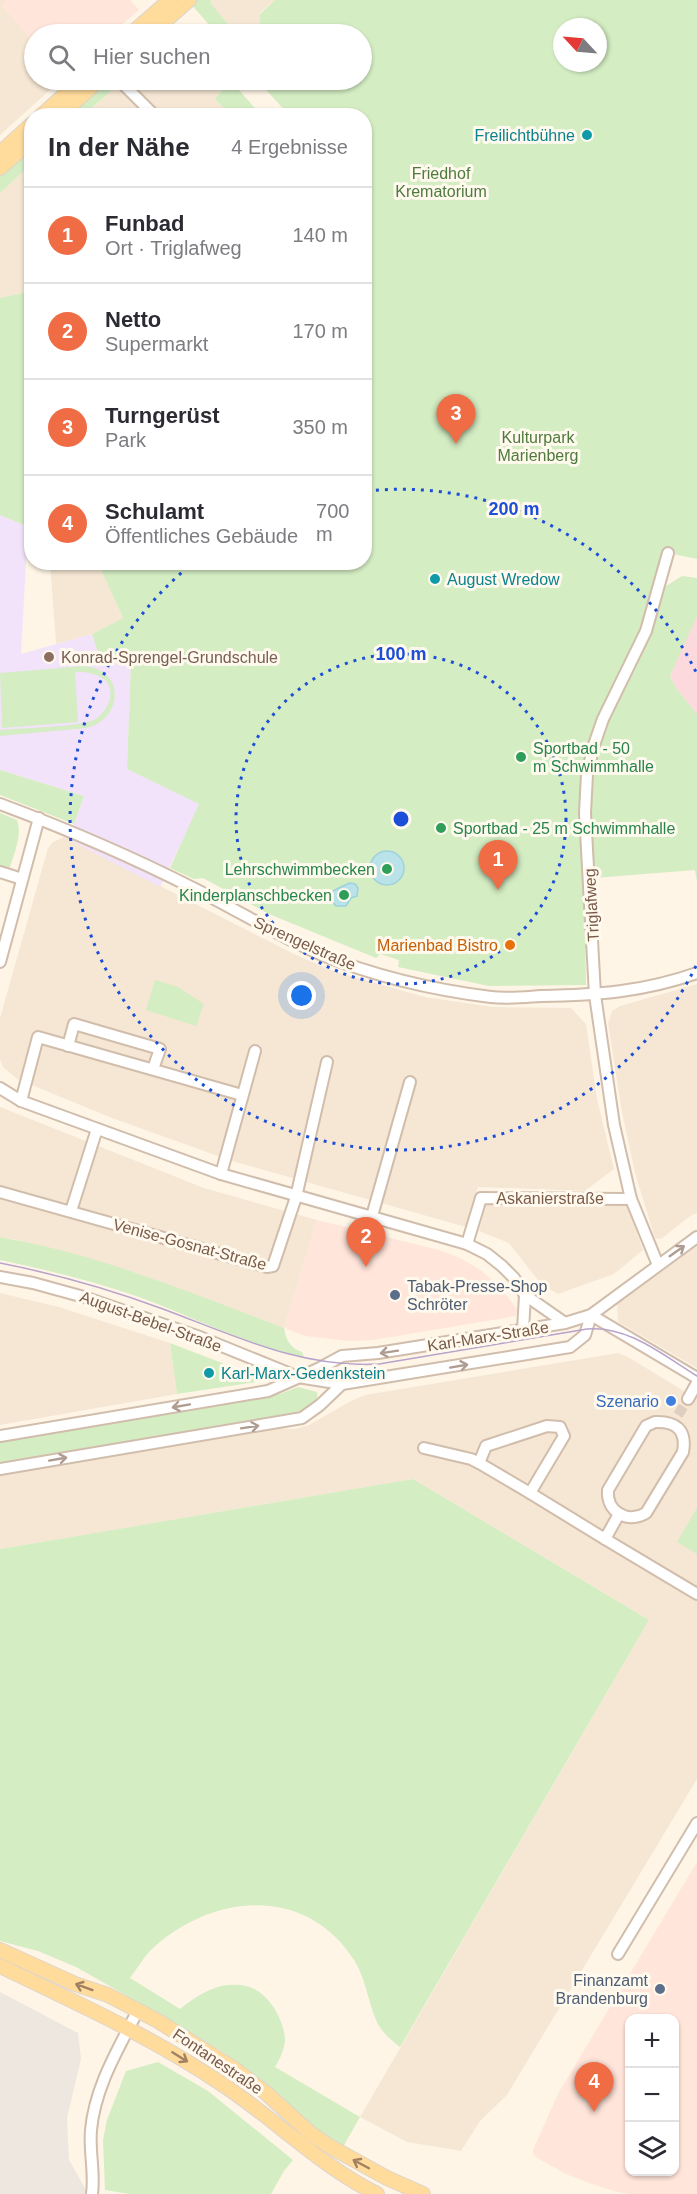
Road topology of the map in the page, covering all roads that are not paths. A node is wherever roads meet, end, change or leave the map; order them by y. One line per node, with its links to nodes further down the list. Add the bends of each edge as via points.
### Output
1 (170, 0): 3 (main road)
2 (189, 0): 4 (main road)
3 (142, 24)
4 (161, 24)
5 (70, 90): 8 (main road)
6 (88, 90): 9 (main road)
7 (129, 90): 10 (street)
8 (50, 108)
9 (68, 108)
10 (147, 108)
11 (24, 131): 13 (main road)
12 (24, 147): 14 (main road)
13 (0, 153)
14 (0, 168)
15 (668, 553): 22 (street, Triglafweg, via 646,631 603,719 588,774 585,813)
16 (0, 804): 17 (street, Sprengelstraße)
17 (39, 818): 19 (street); 22 (street, Sprengelstraße, via 164,874 320,953 363,969 413,983 493,997)
18 (0, 872): 19 (street)
19 (22, 879): 20 (street)
20 (0, 962)
21 (697, 973): 22 (street, Sprengelstraße, via 628,992)
22 (595, 995): 35 (street, Triglafweg, via 614,1125)
23 (68, 1046): 26 (street); 26 (street, via 74,1024 160,1049); 30 (street, via 38,1037)
24 (255, 1051): 29 (street)
25 (327, 1062): 34 (street, Venise-Gosnat-Straße)
26 (153, 1069): 29 (street)
27 (410, 1082): 37 (street)
28 (0, 1088): 30 (street)
29 (242, 1095): 32 (street)
30 (21, 1101): 31 (street)
31 (97, 1129): 32 (street); 36 (street)
32 (220, 1174): 34 (street)
33 (0, 1192): 36 (street, Venise-Gosnat-Straße)
34 (296, 1197): 36 (street, Venise-Gosnat-Straße, via 273,1266 267,1267); 37 (street)
35 (631, 1199): 39 (street, Askanierstraße, via 481,1198); 40 (street, Triglafweg)
36 (71, 1210)
37 (372, 1216): 39 (street)
38 (697, 1237): 40 (street, one-way to 38)
39 (467, 1244): 42 (street, via 502,1266)
40 (658, 1265): 43 (street)
41 (0, 1278): 46 (street, August-Bebel-Straße, via 84,1297 197,1336)
42 (525, 1295): 44 (street); 45 (street)
43 (591, 1315): 44 (street, Karl-Marx-Straße); 47 (street); 49 (street, Karl-Marx-Straße, one-way to 43, via 570,1347 585,1335)
44 (565, 1323): 45 (street, Karl-Marx-Straße)
45 (523, 1330): 46 (street, Karl-Marx-Straße, one-way to 46, via 342,1356)
46 (298, 1377): 49 (street, Karl-Marx-Straße); 51 (street, Karl-Marx-Straße, one-way to 51, via 268,1391)
47 (697, 1378)
48 (697, 1383): 50 (street)
49 (342, 1384): 54 (street, one-way to 49, via 302,1418)
50 (688, 1399)
51 (0, 1437)
52 (424, 1448): 53 (street)
53 (479, 1463): 55 (street); 55 (street, via 486,1446 547,1426 560,1427 564,1436)
54 (0, 1469)
55 (530, 1494): 57 (street)
56 (619, 1514): 56 (street, via 607,1500 608,1490 646,1426 676,1420 685,1442 683,1452 646,1513 631,1518); 57 (street)
57 (605, 1539): 58 (street)
58 (697, 1593)
59 (697, 1823): 61 (street)
60 (0, 1950): 63 (main road, Fontanestraße, one-way to 60)
61 (618, 1954)
62 (0, 1966): 64 (main road, Fontanestraße)
63 (138, 2010): 64 (street); 67 (main road, Fontanestraße, one-way to 63, via 329,2146 236,2070)
64 (129, 2028): 65 (street, via 96,2103 91,2130); 66 (main road, Fontanestraße, one-way to 66, via 220,2082 319,2159)
65 (92, 2194)
66 (377, 2194)
67 (423, 2194)

